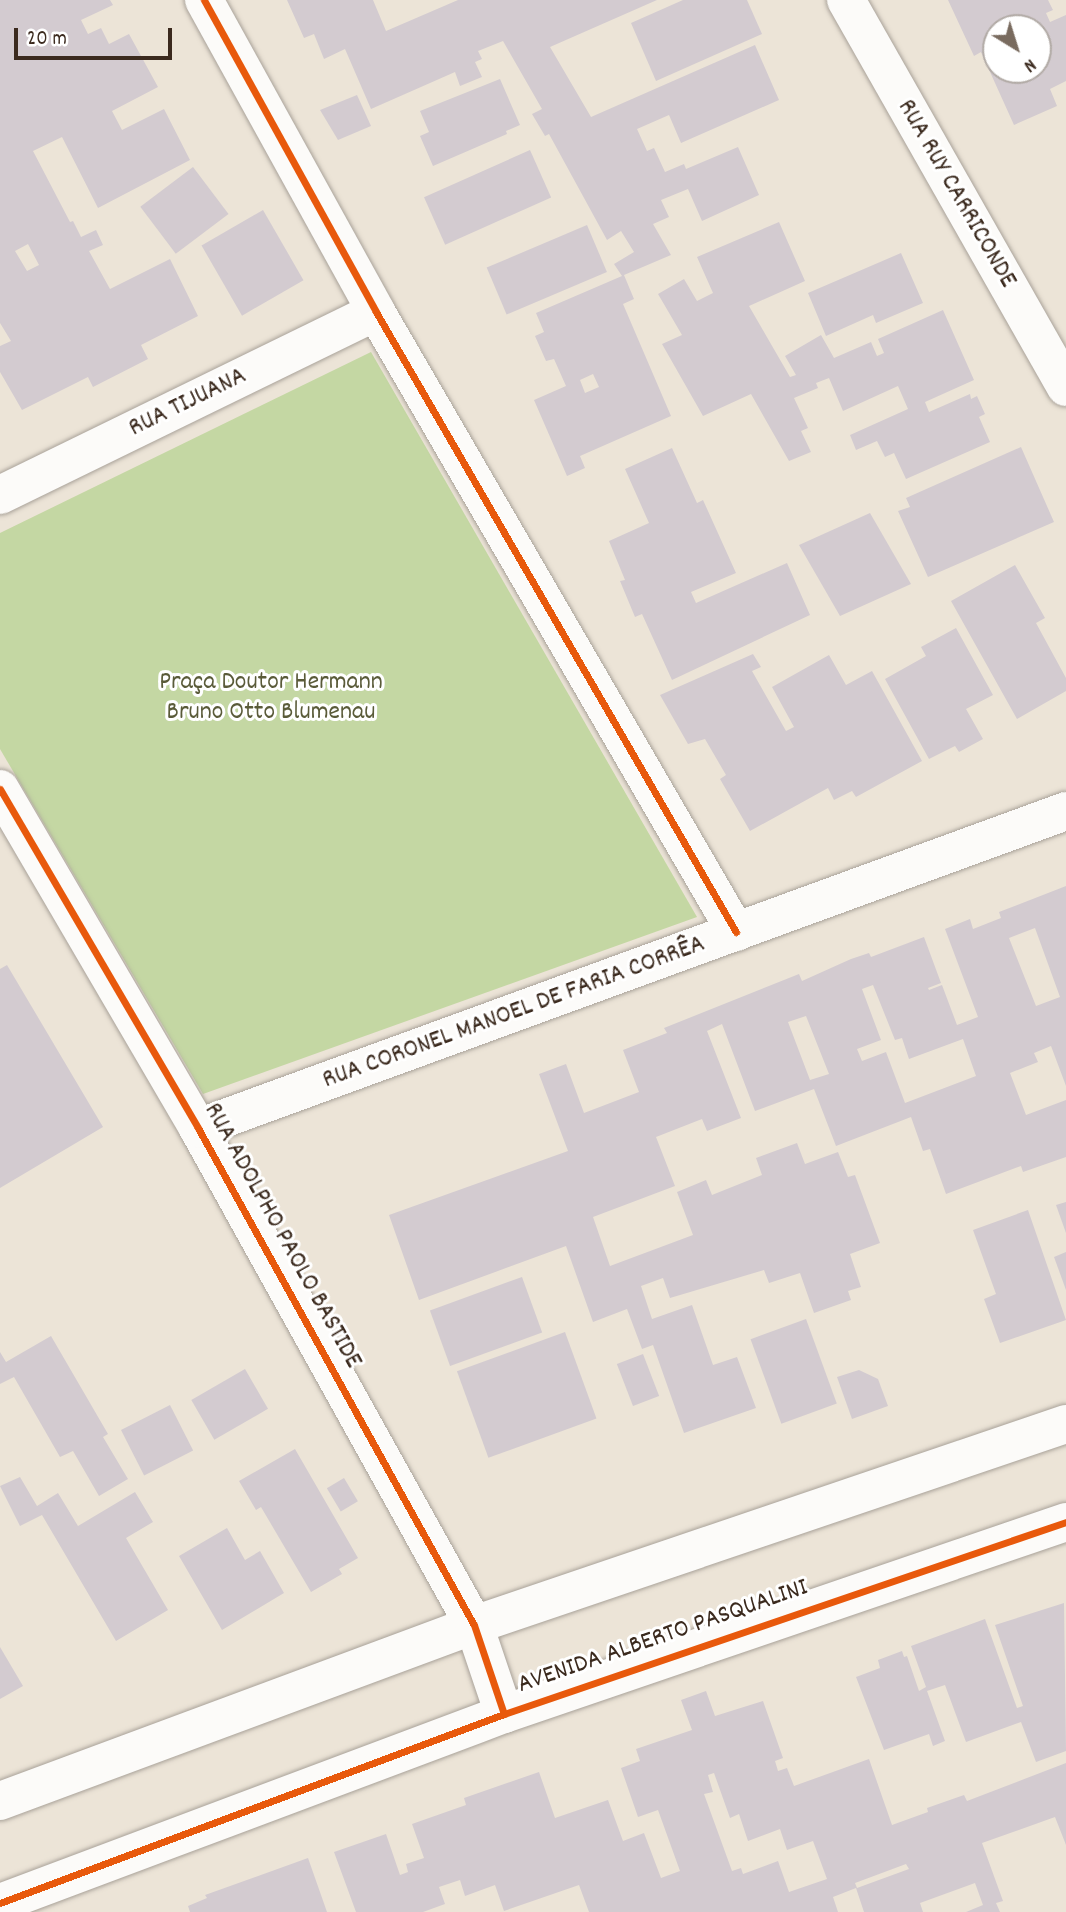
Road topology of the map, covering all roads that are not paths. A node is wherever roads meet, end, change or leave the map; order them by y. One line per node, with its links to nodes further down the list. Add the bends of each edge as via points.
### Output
1 (204, 0): 3 (street)
2 (846, 0): 4 (street, RUA RUY CARRICONDE)
3 (376, 312): 5 (street, RUA TIJUANA); 8 (street)
4 (1066, 387)
5 (0, 495)
6 (0, 789): 9 (street, RUA ADOLPHO PAOLO BASTIDE)
7 (1066, 811): 8 (street, RUA CORONEL MANOEL DE FARIA CORRÊA)
8 (736, 932): 9 (street, RUA CORONEL MANOEL DE FARIA CORRÊA)
9 (198, 1128): 12 (street, RUA ADOLPHO PAOLO BASTIDE)
10 (1066, 1424): 12 (street)
11 (1066, 1522): 13 (street, AVENIDA ALBERTO PASQUALINI)
12 (474, 1625): 13 (street, RUA ADOLPHO PAOLO BASTIDE); 14 (street)
13 (504, 1714): 15 (street, AVENIDA ALBERTO PASQUALINI)
14 (0, 1801)
15 (0, 1903)

